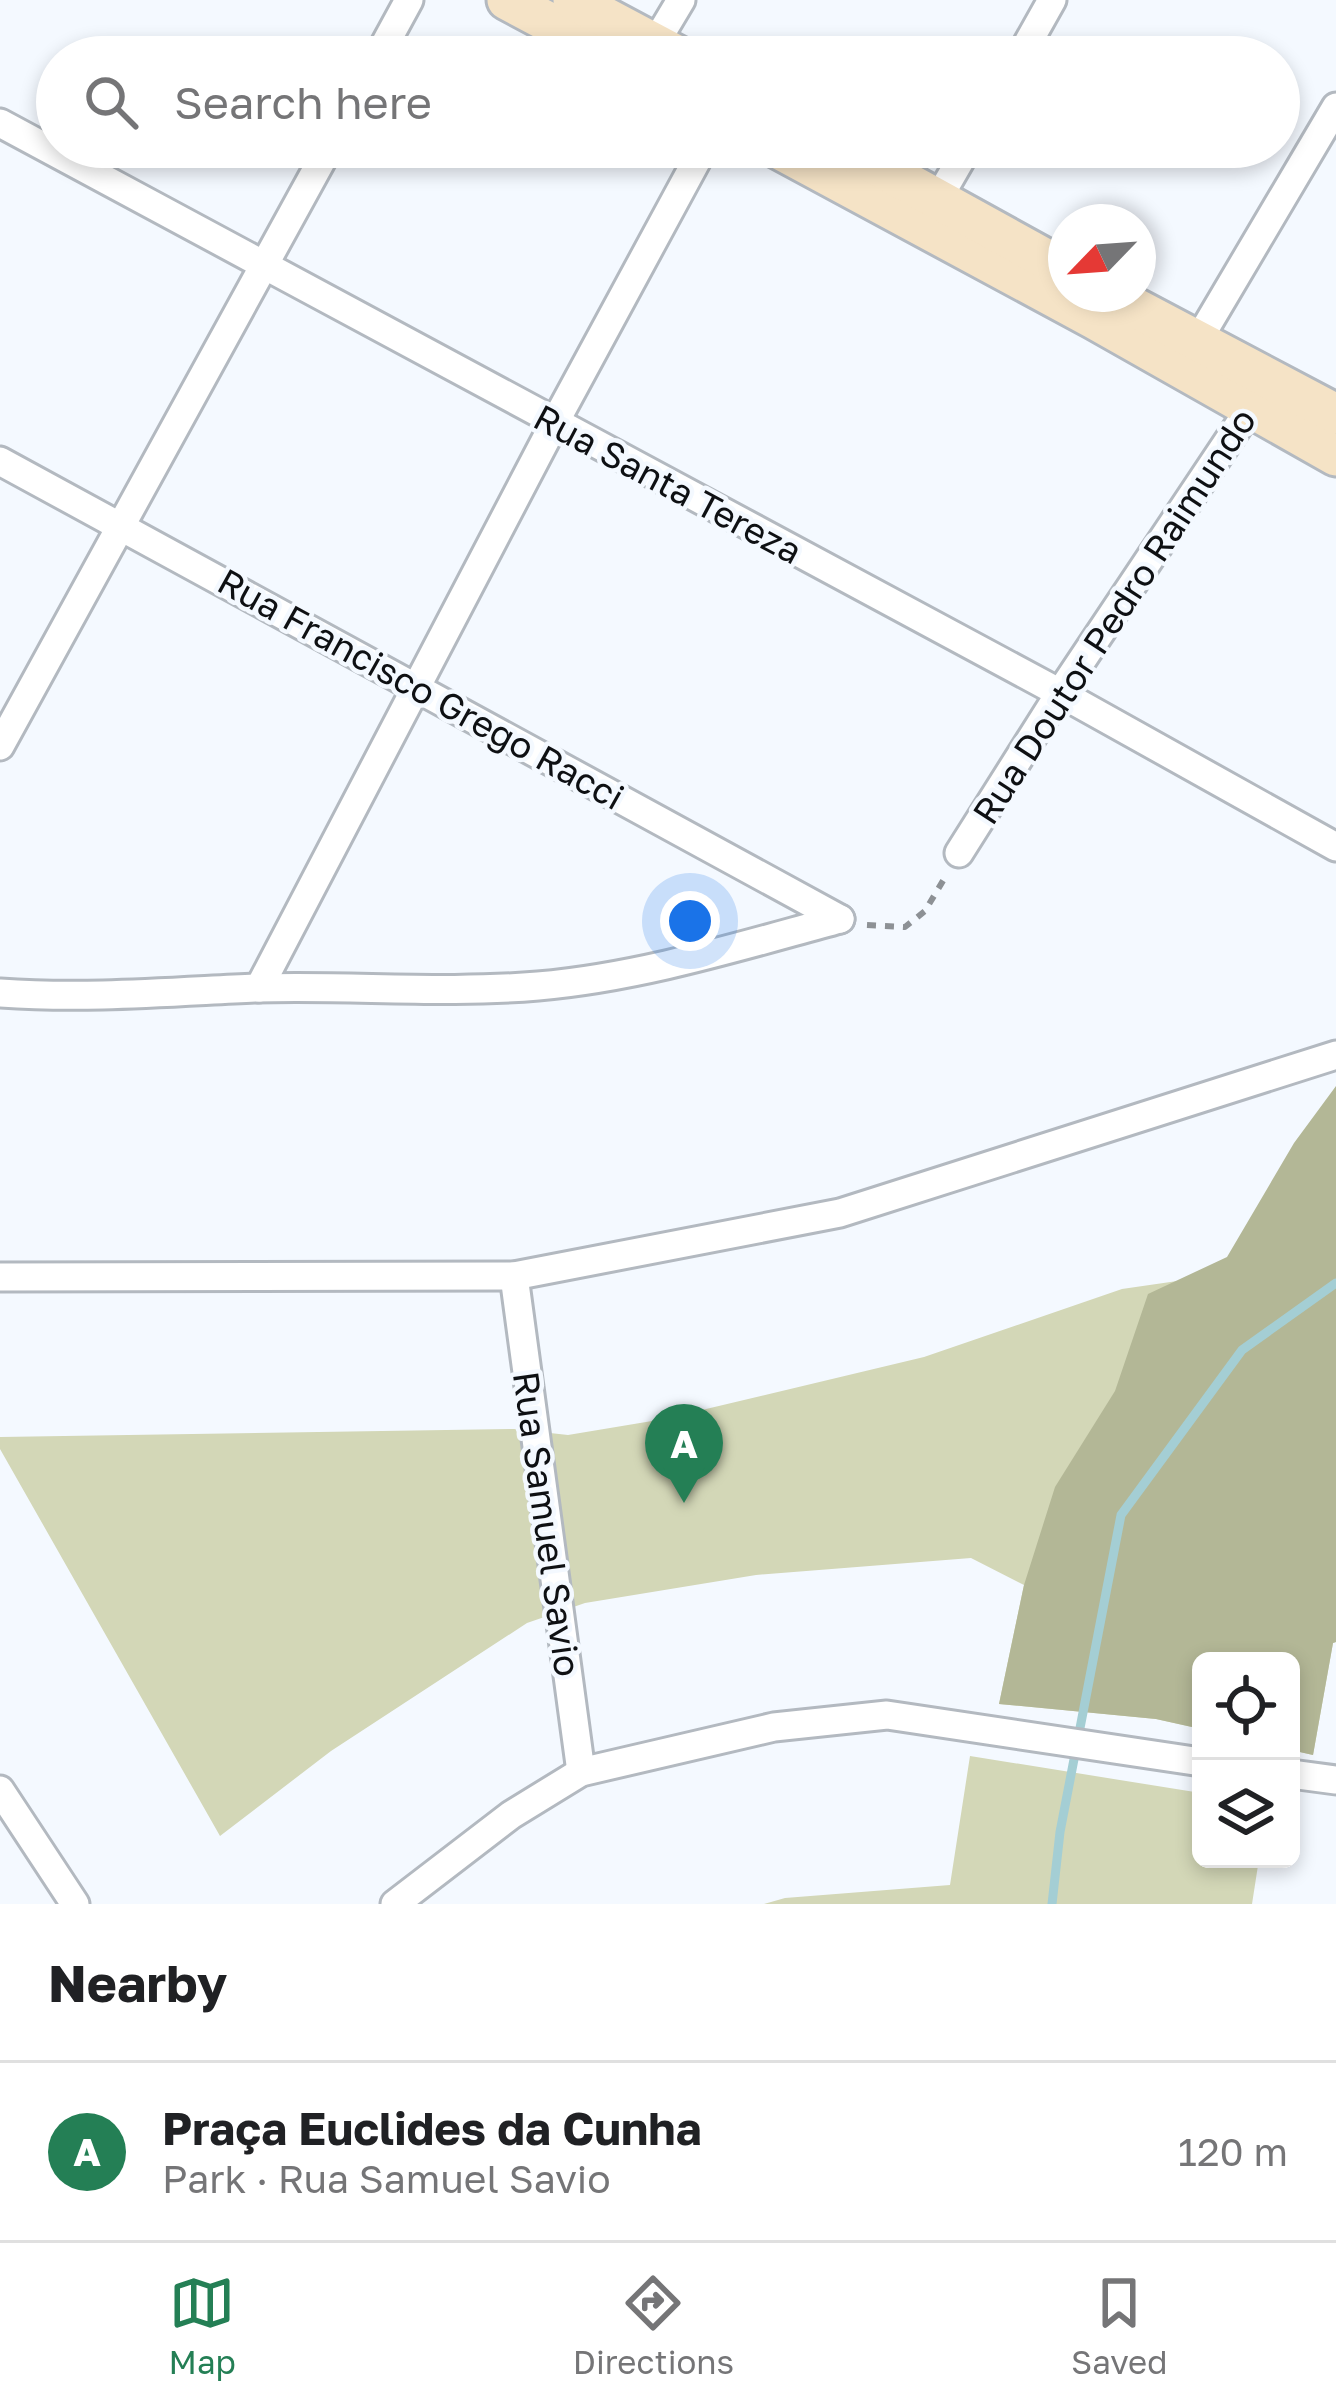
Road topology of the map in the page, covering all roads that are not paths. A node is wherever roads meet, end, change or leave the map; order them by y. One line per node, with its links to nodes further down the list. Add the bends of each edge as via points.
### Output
1 (409, 0): 6 (street)
2 (507, 0): 7 (main road)
3 (573, 0): 8 (main road)
4 (681, 0): 9 (street)
5 (1052, 0): 10 (street)
6 (389, 36)
7 (575, 36)
8 (634, 36)
9 (667, 36)
10 (1031, 36)
11 (1336, 107): 21 (street)
12 (0, 123): 13 (street, Rua Santa Tereza)
13 (36, 143)
14 (82, 168): 24 (street, Rua Santa Tereza)
15 (318, 168): 24 (street)
16 (693, 168): 29 (street)
17 (824, 168): 22 (main road)
18 (871, 168): 22 (main road)
19 (956, 168): 22 (street)
20 (1300, 168): 26 (street)
21 (1300, 168)
22 (930, 213): 23 (main road); 26 (main road)
23 (1048, 262)
24 (264, 267): 29 (street, Rua Santa Tereza); 32 (street)
25 (1133, 312): 26 (main road)
26 (1189, 355): 27 (main road)
27 (1260, 394): 28 (main road); 30 (main road); 34 (street, Rua Doutor Pedro Raimundo)
28 (1336, 414)
29 (554, 424): 33 (street); 34 (street, Rua Santa Tereza)
30 (1336, 456)
31 (0, 461): 32 (street, Rua Francisco Grego Racci)
32 (120, 524): 33 (street, Rua Francisco Grego Racci); 35 (street)
33 (417, 688): 38 (street); 38 (street, Rua Francisco Grego Racci, via 840,919 642,972 539,986)
34 (1060, 693): 36 (street, Rua Santa Tereza); 37 (street, Rua Doutor Pedro Raimundo)
35 (0, 746)
36 (1336, 847)
37 (958, 853)
38 (259, 988): 39 (street, via 124,997)
39 (0, 993)
40 (1336, 1055): 42 (street, via 840,1213)
41 (0, 1276): 42 (street)
42 (514, 1276): 44 (street, Rua Samuel Savio)
43 (1192, 1760): 44 (street, via 887,1715 774,1727)
44 (581, 1772): 49 (street)
45 (1300, 1775): 46 (street)
46 (1336, 1780)
47 (0, 1790): 48 (street)
48 (75, 1904)
49 (395, 1904)

